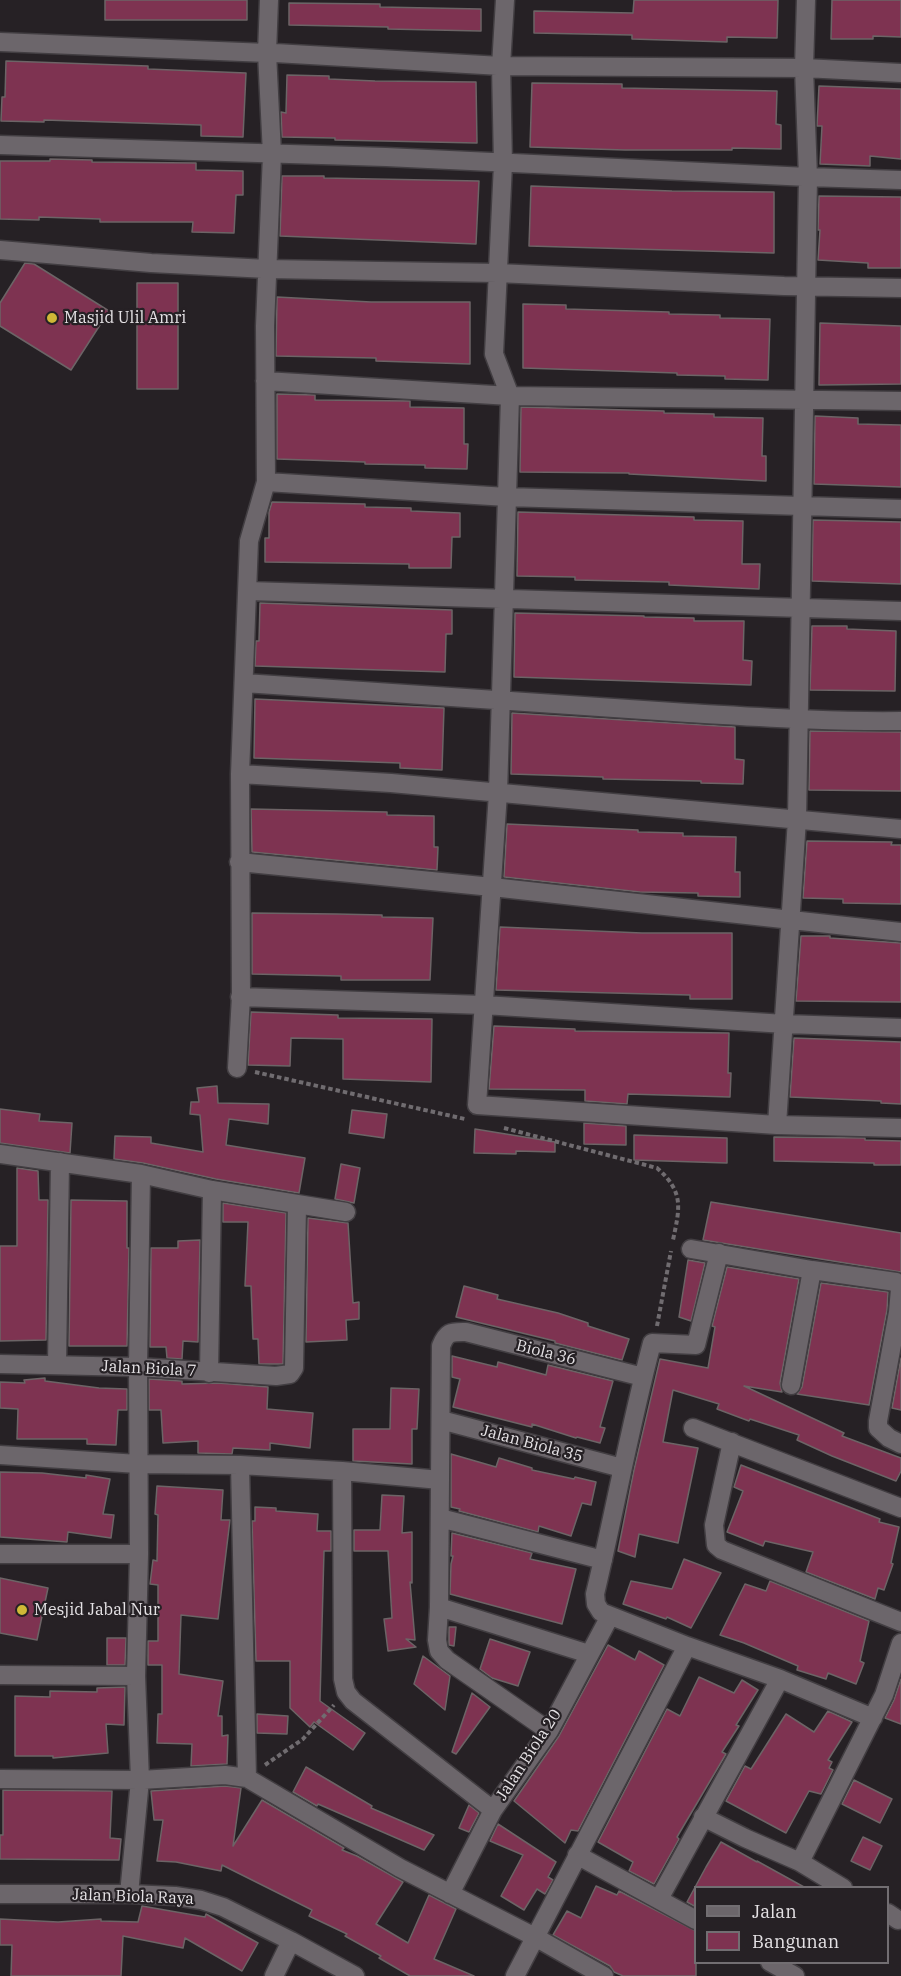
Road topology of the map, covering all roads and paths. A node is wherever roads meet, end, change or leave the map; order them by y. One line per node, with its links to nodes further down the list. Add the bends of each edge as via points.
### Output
1 (269, 0): 5 (street)
2 (505, 0): 6 (street)
3 (806, 0): 7 (street)
4 (0, 42): 5 (street)
5 (271, 53): 6 (street); 10 (street)
6 (501, 66): 7 (street); 11 (street)
7 (804, 68): 8 (street); 12 (street)
8 (901, 73)
9 (0, 146): 10 (street)
10 (272, 154): 11 (street); 15 (street)
11 (503, 164): 12 (street); 16 (street)
12 (808, 177): 13 (street); 17 (street)
13 (901, 180)
14 (0, 250): 15 (street)
15 (267, 270): 16 (street); 19 (street)
16 (497, 273): 17 (street); 20 (street, via 494,354)
17 (806, 286): 18 (street); 21 (street)
18 (901, 288)
19 (265, 381): 20 (street); 23 (street)
20 (510, 396): 21 (street); 24 (street)
21 (804, 401): 22 (street); 25 (street)
22 (901, 401)
23 (266, 482): 24 (street); 27 (street, via 249,541)
24 (507, 497): 25 (street); 28 (street)
25 (802, 506): 26 (street); 29 (street)
26 (901, 509)
27 (248, 591): 28 (street); 31 (street)
28 (504, 598): 29 (street); 32 (street)
29 (801, 608): 30 (street); 33 (street)
30 (901, 611)
31 (244, 683): 32 (street); 35 (street)
32 (501, 700): 33 (street); 36 (street)
33 (799, 720): 34 (street); 37 (street)
34 (901, 721)
35 (240, 774): 36 (street); 39 (street)
36 (498, 793): 37 (street); 40 (street)
37 (797, 819): 38 (street); 41 (street)
38 (901, 829)
39 (239, 862): 40 (street); 43 (street)
40 (492, 887): 41 (street); 44 (street)
41 (790, 920): 42 (street); 45 (street)
42 (901, 933)
43 (240, 997): 44 (street); 47 (street)
44 (484, 1005): 45 (street); 49 (street, via 477,1105)
45 (785, 1024): 46 (street); 49 (street)
46 (901, 1028)
47 (237, 1068): 48 (path)
48 (470, 1120)
49 (777, 1125): 51 (street)
50 (503, 1128): 63 (path, via 657,1168 670,1180 679,1198 676,1226)
51 (901, 1128)
52 (0, 1154): 53 (street)
53 (60, 1162): 54 (street); 65 (street)
54 (141, 1174): 55 (street); 66 (street)
55 (212, 1190): 56 (street); 67 (street)
56 (297, 1206): 57 (street); 67 (street, Jalan Biola 7, via 294,1368 290,1374 276,1376)
57 (346, 1212)
58 (691, 1249): 59 (street)
59 (719, 1253): 60 (street); 63 (street, via 696,1345)
60 (812, 1270): 61 (street); 69 (street)
61 (900, 1285): 62 (street)
62 (900, 1312): 73 (street, via 878,1428)
63 (652, 1342): 68 (street)
64 (0, 1364): 65 (street, Jalan Biola 7)
65 (57, 1365): 66 (street, Jalan Biola 7)
66 (138, 1367): 67 (street, Jalan Biola 7); 75 (street)
67 (209, 1372)
68 (643, 1377): 70 (street, Biola 36, via 466,1332 449,1334 441,1346); 77 (street)
69 (791, 1385)
70 (441, 1420): 77 (street, Jalan Biola 35); 79 (street)
71 (693, 1428): 72 (street)
72 (732, 1442): 80 (street); 87 (street, via 714,1525 716,1545)
73 (901, 1444)
74 (0, 1455): 75 (street)
75 (138, 1464): 76 (street); 83 (street)
76 (240, 1465): 78 (street); 97 (street)
77 (622, 1468): 84 (street)
78 (342, 1471): 79 (street); 94 (street)
79 (440, 1480): 81 (street)
80 (901, 1508)
81 (440, 1518): 84 (street); 85 (street)
82 (0, 1554): 83 (street)
83 (139, 1554): 92 (street)
84 (603, 1560): 86 (street, via 596,1604)
85 (439, 1607): 90 (street); 96 (street, via 437,1645 442,1656)
86 (610, 1616): 89 (street); 90 (street, Jalan Biola 20)
87 (901, 1622)
88 (901, 1643): 95 (street)
89 (687, 1646): 93 (street); 102 (street)
90 (589, 1654): 96 (street, Jalan Biola 20)
91 (0, 1675): 92 (street)
92 (136, 1676): 99 (street)
93 (780, 1679): 95 (street); 101 (street)
94 (346, 1692): 97 (path, via 303,1739); 100 (street)
95 (873, 1718): 103 (street)
96 (549, 1731): 100 (street, Jalan Biola 20)
97 (247, 1778): 99 (street, via 225,1775); 107 (street)
98 (0, 1779): 99 (street)
99 (140, 1780): 106 (street)
100 (493, 1810): 107 (street, Jalan Biola 20)
101 (702, 1817): 103 (street); 108 (street)
102 (577, 1855): 108 (street); 110 (street)
103 (800, 1862): 104 (street)
104 (841, 1886)
105 (0, 1894): 106 (street, Jalan Biola Raya)
106 (129, 1894): 111 (street, Jalan Biola Raya, via 201,1900)
107 (450, 1894): 110 (street)
108 (659, 1899): 109 (street)
109 (694, 1919)
110 (535, 1937): 115 (street); 116 (street)
111 (291, 1941): 113 (street); 114 (street, Jalan Biola Raya)
112 (774, 1964): 117 (street)
113 (274, 1976)
114 (356, 1976)
115 (514, 1976)
116 (604, 1976)
117 (795, 1976)

